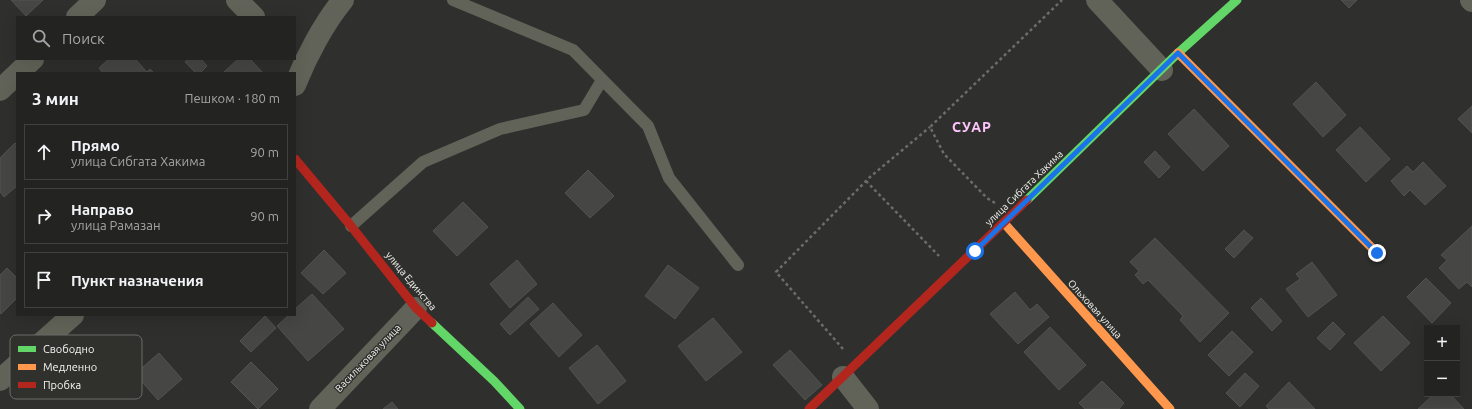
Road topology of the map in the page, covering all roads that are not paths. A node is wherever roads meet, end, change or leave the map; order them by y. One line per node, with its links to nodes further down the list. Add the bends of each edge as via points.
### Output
1 (95, 0): 7 (street)
2 (237, 0): 8 (street)
3 (343, 0): 11 (street)
4 (454, 0): 15 (lane, via 573,50)
5 (1097, 0): 12 (street)
6 (1236, 0): 9 (street, улица Сибгата Хакима)
7 (78, 16)
8 (253, 16)
9 (1178, 53): 12 (street, улица Сибгата Хакима); 20 (street)
10 (32, 60): 13 (street)
11 (297, 70)
12 (1162, 70): 18 (street, улица Сибгата Хакима)
13 (20, 72)
14 (16, 76): 16 (street)
15 (602, 80): 19 (lane, via 584,110 500,129 423,162); 21 (lane, via 648,126 669,178)
16 (0, 90)
17 (296, 160): 19 (street, улица Единства)
18 (1004, 223): 26 (street, улица Сибгата Хакима); 32 (street, Ольховая улица)
19 (351, 226): 22 (street, улица Единства)
20 (1377, 253)
21 (738, 265)
22 (416, 308): 28 (street, Васильковая улица); 29 (street, улица Единства)
23 (72, 316): 24 (street)
24 (51, 335)
25 (10, 371): 27 (street)
26 (850, 371): 30 (street, улица Сибгата Хакима); 31 (street)
27 (0, 380)
28 (320, 409)
29 (520, 409)
30 (809, 409)
31 (868, 409)
32 (1170, 409)

